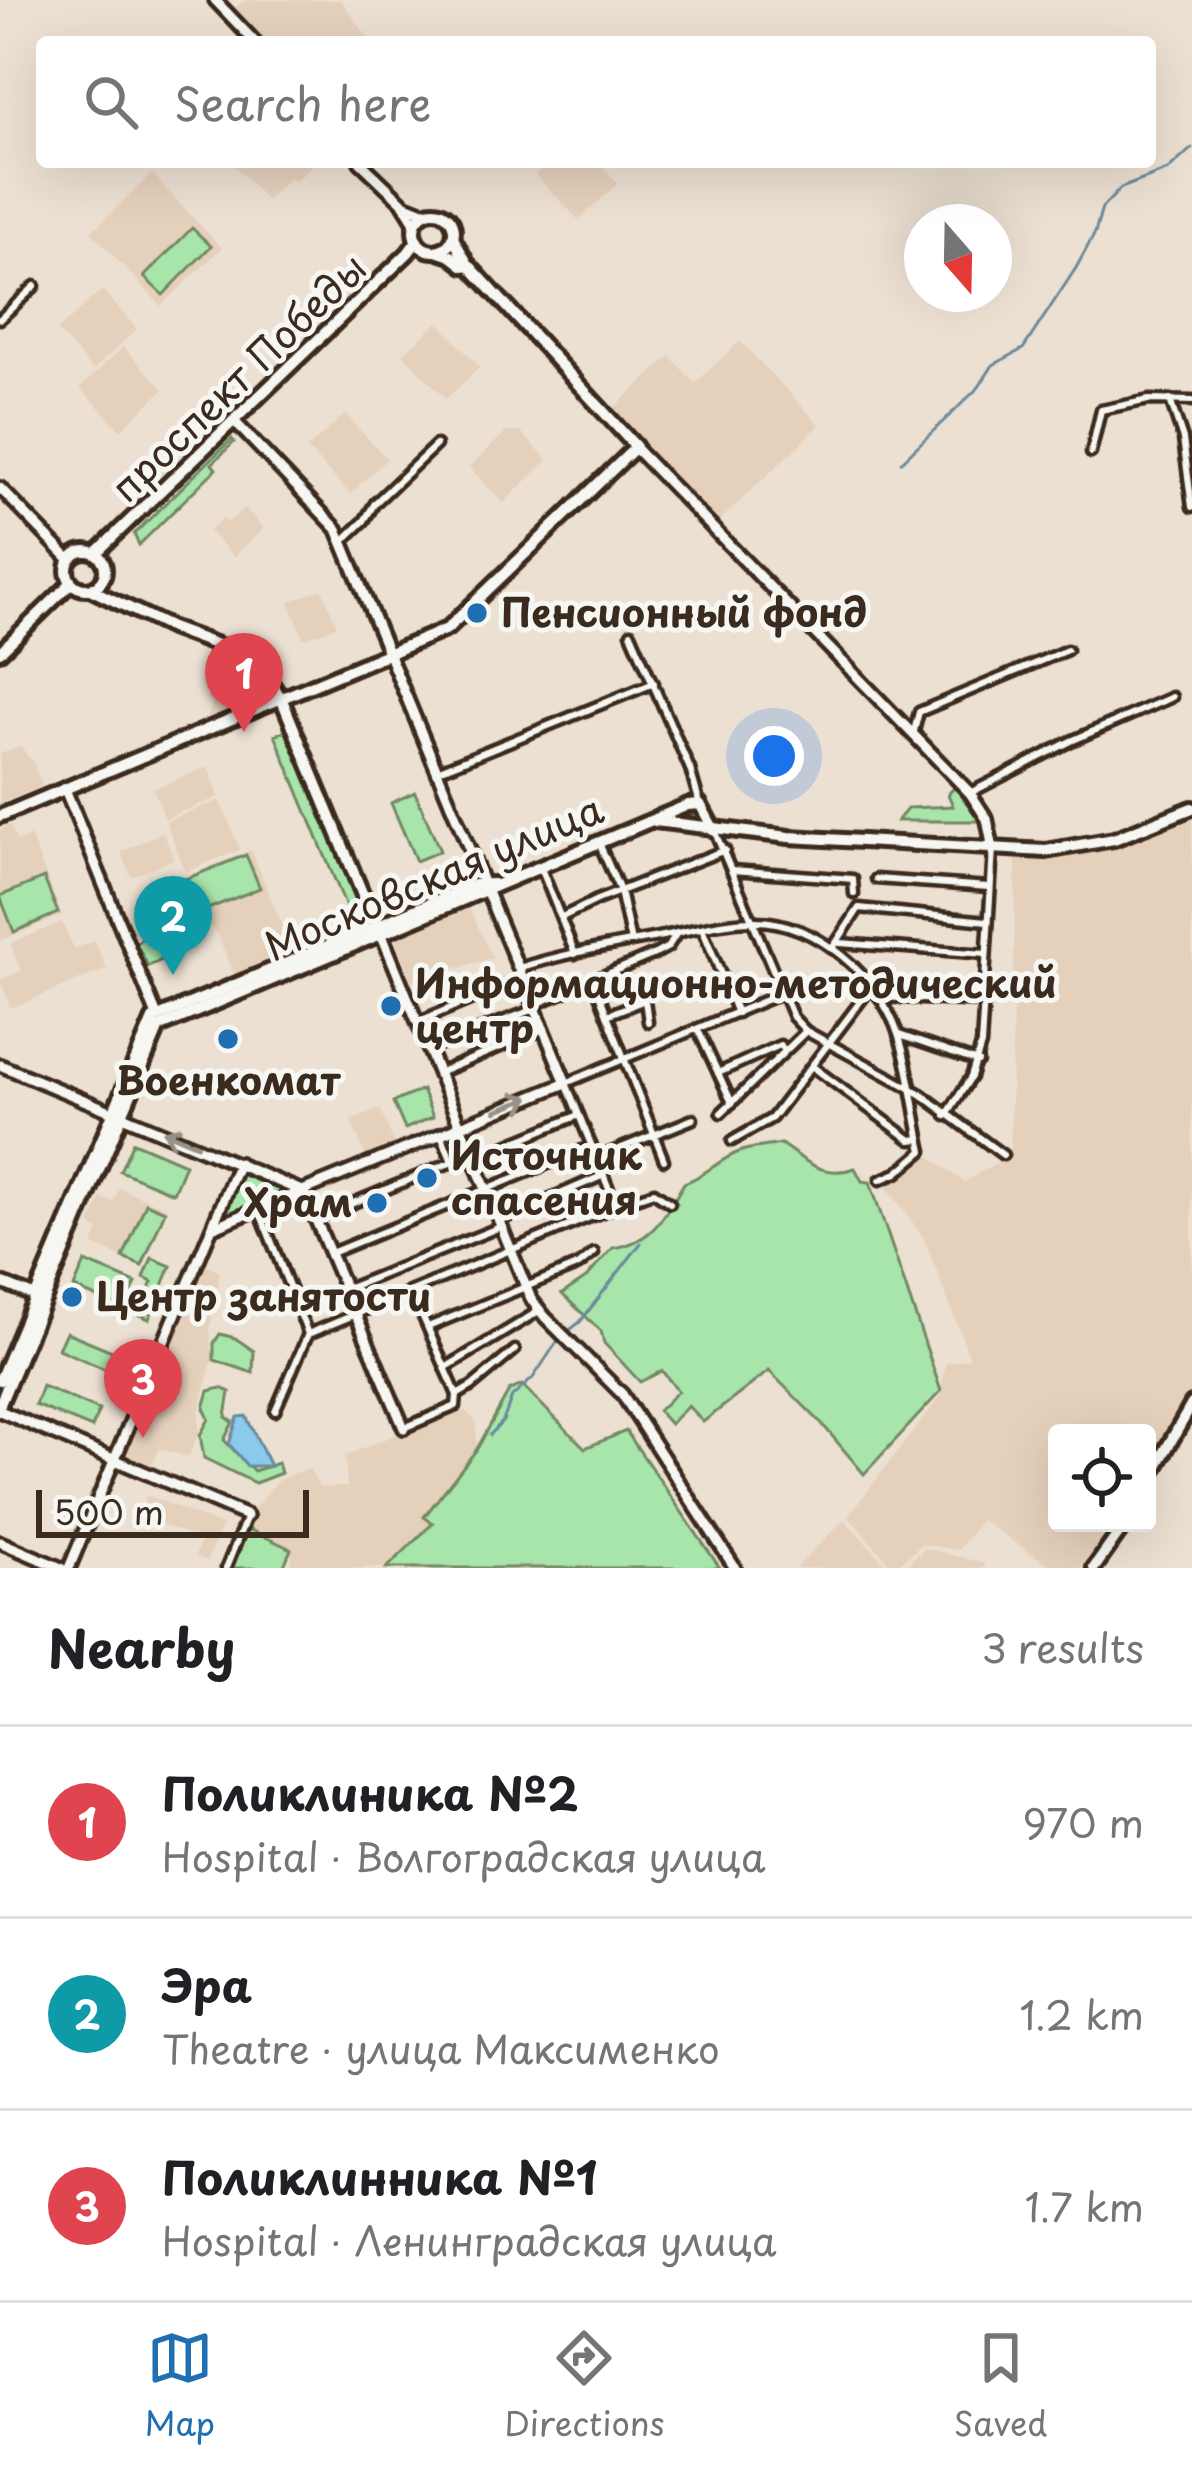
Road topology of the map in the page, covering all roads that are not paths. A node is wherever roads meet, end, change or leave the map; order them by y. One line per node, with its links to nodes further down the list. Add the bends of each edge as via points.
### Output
1 (214, 0): 2 (street)
2 (249, 36)
3 (366, 168): 4 (street)
4 (402, 202): 5 (street); 6 (street)
5 (426, 212): 6 (main road); 7 (main road, via 450,219)
6 (416, 224): 8 (main road)
7 (453, 238): 8 (main road); 15 (main road)
8 (425, 246): 13 (main road, проспект Победы); 15 (main road, via 459,260); 21 (main road)
9 (35, 286): 10 (street)
10 (0, 319)
11 (1169, 400): 12 (street); 16 (street, via 1101,410); 18 (street)
12 (1192, 401)
13 (236, 422): 20 (street); 21 (main road, проспект Победы)
14 (436, 446): 20 (street)
15 (635, 447): 28 (main road, via 454,624); 32 (street)
16 (1090, 453)
17 (0, 490): 22 (street)
18 (1191, 496): 19 (street)
19 (1192, 507)
20 (343, 541): 28 (street)
21 (98, 554): 22 (main road, via 83,550); 24 (main road, via 106,571)
22 (69, 561): 23 (main road)
23 (70, 580): 24 (main road); 26 (main road)
24 (93, 588): 31 (main road, via 249,653)
25 (631, 633): 29 (street)
26 (0, 648)
27 (1067, 650): 32 (street, via 919,712)
28 (388, 653): 31 (main road); 33 (street)
29 (654, 683): 33 (street); 36 (street)
30 (1172, 697): 35 (street)
31 (282, 698): 34 (main road); 38 (main road); 55 (main road)
32 (913, 735): 35 (street)
33 (437, 771): 47 (street)
34 (67, 788): 38 (main road); 70 (street)
35 (970, 793): 42 (street)
36 (700, 804): 39 (main road, Московская улица); 40 (main road)
37 (1192, 808): 42 (main road, Московская улица, via 1093,844)
38 (0, 814)
39 (674, 816): 40 (main road, Московская улица); 41 (main road, Московская улица)
40 (709, 826): 42 (main road, Московская улица); 43 (street)
41 (599, 842): 44 (main road, Московская улица); 49 (street)
42 (993, 849): 48 (street)
43 (725, 850): 45 (street); 49 (street)
44 (540, 866): 47 (main road, Московская улица); 51 (street)
45 (732, 870): 50 (street, via 854,879); 52 (street)
46 (876, 879): 48 (street)
47 (487, 884): 55 (main road, Московская улица); 55 (main road, Московская улица); 61 (street)
48 (989, 887): 53 (street)
49 (620, 891): 51 (street); 57 (street)
50 (854, 895)
51 (562, 917): 59 (street)
52 (754, 920): 54 (street); 58 (street); 64 (street)
53 (987, 921): 58 (street, via 860,908); 60 (street)
54 (702, 928): 56 (street); 68 (street)
55 (378, 929): 70 (main road, Московская улица); 71 (street)
56 (676, 933): 57 (street); 62 (street, via 668,947)
57 (631, 942): 59 (street)
58 (835, 946): 60 (street); 63 (street)
59 (575, 954): 61 (street)
60 (986, 955): 66 (street)
61 (521, 973): 67 (street); 71 (street)
62 (592, 979): 67 (street); 69 (street)
63 (872, 986): 65 (street); 77 (street)
64 (783, 993): 68 (street); 75 (street)
65 (879, 997): 66 (street); 76 (street)
66 (984, 1002): 81 (street)
67 (535, 1007): 73 (street); 78 (street)
68 (737, 1012): 74 (street)
69 (607, 1015): 72 (street, via 645,1000); 80 (street)
70 (160, 1020): 89 (main road, via 150,1023)
71 (417, 1022): 78 (street)
72 (649, 1022)
73 (544, 1029): 84 (street); 86 (street)
74 (698, 1030): 80 (street); 85 (street)
75 (806, 1030): 77 (street); 79 (street)
76 (898, 1034): 81 (street); 87 (street)
77 (832, 1044): 83 (street); 87 (street)
78 (428, 1049): 84 (street)
79 (784, 1049): 85 (street); 88 (street)
80 (625, 1058): 86 (street); 95 (street)
81 (978, 1062): 92 (street)
82 (0, 1065): 89 (street)
83 (813, 1067): 97 (street); 98 (street, via 772,1118)
84 (438, 1072): 94 (street)
85 (718, 1073): 88 (street)
86 (566, 1083): 91 (street); 94 (street, one-way to 86)
87 (911, 1091): 92 (street); 97 (street)
88 (732, 1103): 90 (street)
89 (116, 1112): 104 (street, one-way to 89); 122 (main road)
90 (721, 1113)
91 (579, 1115): 99 (street); 102 (street)
92 (946, 1116): 100 (street)
93 (693, 1119): 95 (street)
94 (459, 1126): 96 (street); 102 (street)
95 (655, 1132): 101 (street); 103 (street)
96 (441, 1134): 108 (street); 112 (street, via 452,1162)
97 (920, 1139): 106 (street, via 923,1151)
98 (732, 1141)
99 (592, 1146): 101 (street); 107 (street)
100 (1003, 1155)
101 (597, 1158): 105 (street)
102 (473, 1159): 107 (street)
103 (664, 1160)
104 (239, 1163): 108 (street); 114 (street)
105 (604, 1175): 110 (street); 113 (street)
106 (880, 1180)
107 (484, 1191): 113 (street); 116 (street)
108 (304, 1192): 111 (street); 112 (street)
109 (670, 1203): 110 (street, via 654,1192)
110 (616, 1206): 115 (street)
111 (259, 1210): 114 (street); 126 (street)
112 (317, 1218): 116 (street)
113 (499, 1224): 115 (street); 120 (street)
114 (212, 1228): 135 (street)
115 (510, 1251): 119 (street); 121 (street)
116 (331, 1253): 120 (street)
117 (594, 1253): 119 (street)
118 (0, 1282): 122 (street)
119 (526, 1287): 123 (street); 125 (street)
120 (346, 1289): 124 (street)
121 (412, 1292): 124 (street); 125 (street)
122 (39, 1298): 129 (main road); 132 (main road)
123 (539, 1311): 128 (street); 142 (street, via 622,1394)
124 (357, 1314): 126 (street); 134 (street)
125 (428, 1327): 128 (street)
126 (308, 1334): 133 (street)
127 (515, 1350): 130 (street)
128 (445, 1368): 130 (street)
129 (0, 1380)
130 (457, 1395): 134 (street, via 455,1406)
131 (1192, 1404): 136 (main road)
132 (0, 1408): 135 (street)
133 (275, 1411)
134 (404, 1428)
135 (115, 1459): 137 (street); 140 (street)
136 (1156, 1467)
137 (248, 1516): 141 (street)
138 (1121, 1532): 143 (main road)
139 (0, 1542): 140 (street)
140 (65, 1568)
141 (226, 1568)
142 (735, 1568)
143 (1094, 1568)

